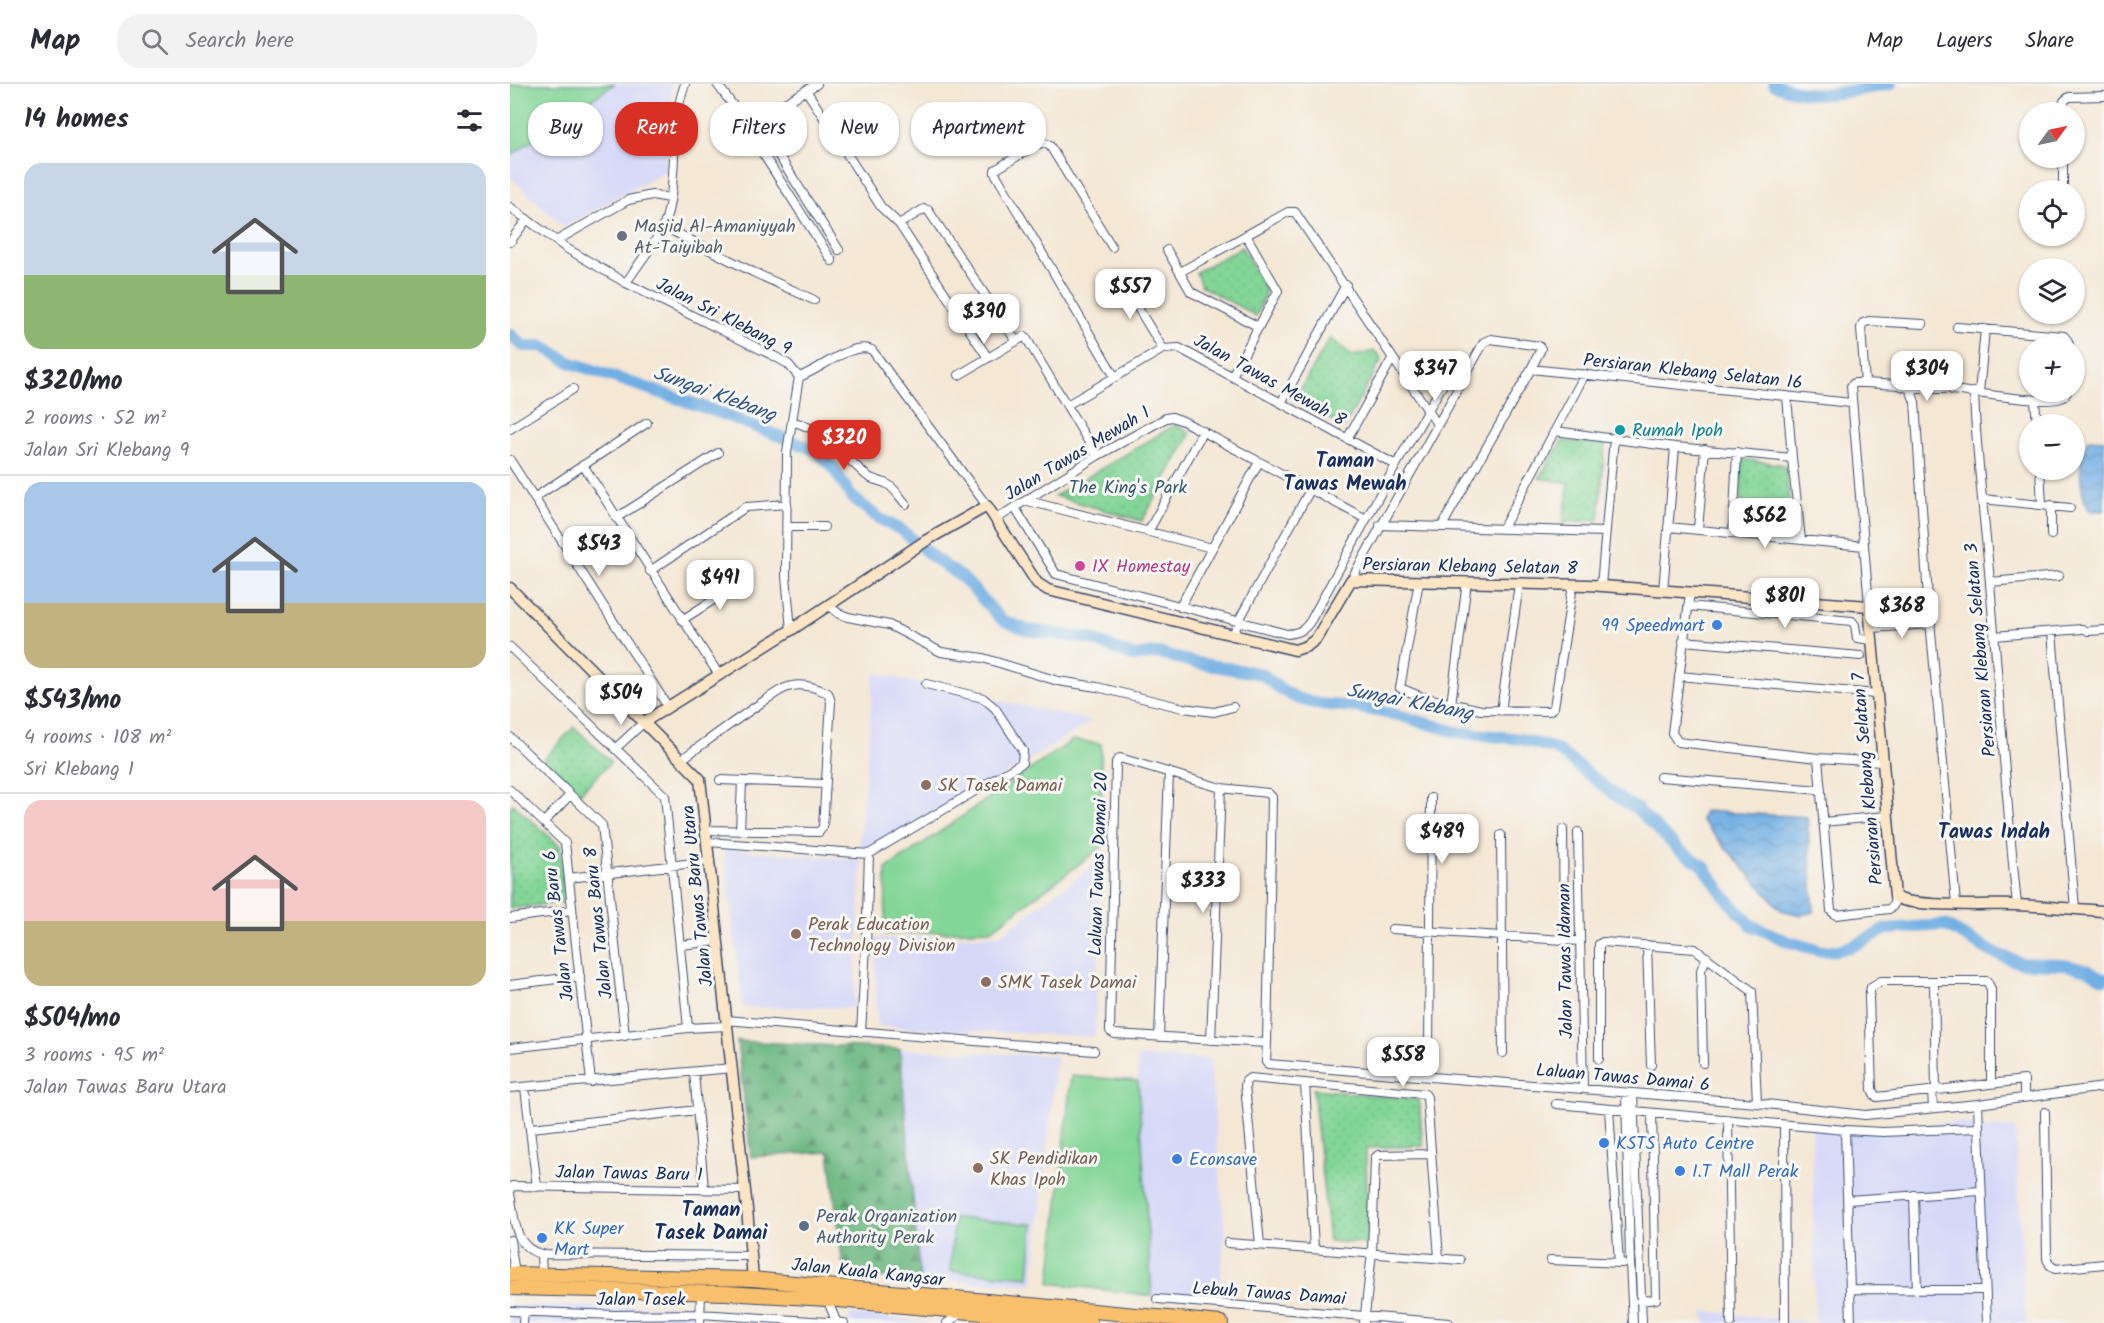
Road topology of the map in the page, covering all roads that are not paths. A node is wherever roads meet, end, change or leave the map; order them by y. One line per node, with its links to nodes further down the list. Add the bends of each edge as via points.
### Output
1 (685, 84): 11 (street, via 675,122)
2 (717, 84): 6 (street)
3 (817, 84): 4 (street)
4 (806, 90): 7 (street); 14 (street, via 881,207)
5 (2104, 96): 8 (street, via 2069,97)
6 (731, 102)
7 (786, 102)
8 (2064, 102)
9 (764, 156): 22 (street)
10 (779, 156): 20 (street)
11 (670, 198): 15 (street); 17 (street, via 652,195 628,200)
12 (510, 207): 13 (street, Jalan Sri Klebang 9)
13 (526, 219): 17 (street, Jalan Sri Klebang 9); 18 (street)
14 (899, 224): 33 (street, via 928,210); 35 (street)
15 (663, 226): 25 (street); 27 (street)
16 (1246, 235): 23 (street); 26 (street, via 1290,211 1295,212); 29 (street, via 1278,291)
17 (556, 241): 25 (street, Jalan Sri Klebang 9)
18 (510, 242)
19 (1112, 247): 43 (street, via 1050,146 1037,144 995,170)
20 (839, 250)
21 (1167, 250): 23 (street)
22 (832, 261)
23 (1180, 272): 29 (street, via 1191,292)
24 (1119, 278): 34 (street)
25 (626, 283): 42 (street, Jalan Sri Klebang 9, via 774,356)
26 (1346, 285): 36 (street); 50 (street)
27 (814, 300)
28 (1923, 324): 44 (street, via 1863,323)
29 (1259, 327): 41 (street)
30 (1957, 327): 31 (street)
31 (1985, 329): 32 (street); 47 (street, Persiaran Klebang Selatan 3)
32 (2064, 336)
33 (1016, 341): 35 (street); 52 (street, via 1025,336)
34 (1163, 349): 41 (street, Jalan Tawas Mewah 8, via 1179,348); 43 (street)
35 (988, 358): 40 (street)
36 (1392, 359): 53 (street); 61 (street)
37 (1471, 365): 38 (street, via 1484,342 1491,339 1539,346); 53 (street, via 1457,361); 55 (street)
38 (1531, 369): 39 (street, Persiaran Klebang Selatan 16); 88 (street)
39 (1585, 374): 48 (street, Persiaran Klebang Selatan 16); 59 (street)
40 (959, 375)
41 (1232, 376): 50 (street, Jalan Tawas Mewah 8)
42 (799, 377): 56 (street, Jalan Sri Klebang 9); 80 (street, via 851,349 872,350)
43 (1115, 377): 52 (street)
44 (1865, 382): 46 (street); 51 (street, via 1851,386)
45 (573, 389): 57 (street)
46 (1910, 389): 47 (street); 113 (street, via 1915,402)
47 (1977, 393): 49 (street); 75 (street, Persiaran Klebang Selatan 3, via 1976,443)
48 (1787, 396): 51 (street, Persiaran Klebang Selatan 16); 67 (street)
49 (2019, 397)
50 (1281, 403): 61 (street, Jalan Tawas Mewah 8)
51 (1851, 403): 98 (street, Persiaran Klebang Selatan 7)
52 (1067, 405): 66 (street)
53 (1427, 410): 55 (street); 71 (street)
54 (647, 423): 70 (street)
55 (1437, 424): 86 (street)
56 (791, 426): 77 (street, Jalan Sri Klebang 9); 78 (street, via 811,427 829,438 867,476 888,484)
57 (510, 429)
58 (1203, 431): 66 (street, Jalan Tawas Mewah 1, via 1174,417 1166,418); 69 (street, Jalan Tawas Mewah 1); 93 (street)
59 (1555, 431): 60 (street); 91 (street)
60 (1614, 438): 62 (street); 94 (street)
61 (1347, 439): 71 (street, Jalan Tawas Mewah 8)
62 (1675, 447): 63 (street); 90 (street)
63 (1705, 449): 64 (street); 92 (street)
64 (1737, 452): 67 (street); 95 (street)
65 (718, 453): 83 (street)
66 (1097, 456): 76 (street, Jalan Tawas Mewah 1)
67 (1792, 458): 97 (street)
68 (510, 460): 74 (street)
69 (1259, 462): 73 (street, Jalan Tawas Mewah 1); 99 (street)
70 (583, 465): 74 (street); 83 (street)
71 (1396, 465): 85 (street)
72 (2042, 480): 79 (street)
73 (1310, 490): 85 (street, Jalan Tawas Mewah 1); 119 (street)
74 (534, 498): 136 (street)
75 (1982, 499): 79 (street); 106 (street, Persiaran Klebang Selatan 3)
76 (1028, 501): 81 (street, Jalan Tawas Mewah 1); 93 (street)
77 (787, 504): 89 (street, Jalan Sri Klebang 9); 100 (street, via 746,507)
78 (906, 504)
79 (2047, 505): 82 (street); 96 (street)
80 (987, 506): 84 (street, Persiaran Klebang Selatan 8); 114 (street)
81 (1015, 508): 84 (street, Jalan Tawas Mewah 1); 117 (street, via 1056,574)
82 (2070, 508)
83 (616, 518): 100 (street)
84 (996, 519): 125 (street, Persiaran Klebang Selatan 8, via 1037,583 1048,590)
85 (1366, 519): 119 (street, via 1305,628 1287,634)
86 (1380, 525): 88 (street); 102 (street)
87 (824, 526): 89 (street)
88 (1442, 526): 91 (street)
89 (787, 527): 122 (street, Jalan Sri Klebang 9, via 786,589)
90 (1668, 527): 92 (street); 111 (street)
91 (1503, 528): 94 (street)
92 (1698, 530): 95 (street)
93 (1148, 532): 99 (street)
94 (1605, 532): 109 (street)
95 (1733, 533): 97 (street)
96 (2051, 535)
97 (1801, 540): 98 (street)
98 (1864, 546): 116 (street, Persiaran Klebang Selatan 7)
99 (1212, 548): 117 (street)
100 (650, 571): 118 (street)
101 (2059, 576): 106 (street)
102 (1351, 580): 104 (street, Persiaran Klebang Selatan 8); 125 (street, Persiaran Klebang Selatan 8, via 1316,639 1302,648 1295,650)
103 (743, 581): 118 (street)
104 (1419, 581): 105 (street, Persiaran Klebang Selatan 8); 135 (street, via 1400,688)
105 (1467, 582): 107 (street, Persiaran Klebang Selatan 8); 135 (street)
106 (1990, 582): 126 (street, Persiaran Klebang Selatan 3)
107 (1519, 584): 108 (street, Persiaran Klebang Selatan 8); 138 (street)
108 (1573, 585): 109 (street, Persiaran Klebang Selatan 8); 138 (street, via 1554,707 1549,711)
109 (1601, 586): 111 (street, Persiaran Klebang Selatan 8)
110 (510, 588): 139 (street, Jalan Tawas Baru Utara)
111 (1664, 591): 112 (street, Persiaran Klebang Selatan 8)
112 (1690, 592): 115 (street); 116 (street, Persiaran Klebang Selatan 8)
113 (1928, 599): 116 (street); 120 (street)
114 (828, 605): 122 (street); 137 (street, via 848,617 889,625 950,654 982,658 1058,681 1183,708 1218,712)
115 (1688, 606): 127 (street, via 1852,621 1858,639); 128 (street)
116 (1869, 606): 121 (street, Persiaran Klebang Selatan 7)
117 (1180, 607): 119 (street)
118 (682, 620): 131 (street)
119 (1238, 622): 125 (street)
120 (1931, 624): 121 (street); 170 (street)
121 (1871, 628): 127 (street, Persiaran Klebang Selatan 7)
122 (791, 630): 131 (street)
123 (2104, 630): 124 (street)
124 (2052, 632): 126 (street); 173 (street)
125 (1233, 636)
126 (1994, 636): 171 (street, Persiaran Klebang Selatan 3)
127 (1872, 640): 134 (street, Persiaran Klebang Selatan 7)
128 (1683, 641): 130 (street); 132 (street)
129 (510, 647): 141 (street)
130 (1861, 656)
131 (719, 675): 136 (street)
132 (1679, 676): 134 (street); 142 (street, via 1672,733 1678,742)
133 (926, 684): 164 (street, via 983,698 995,708 1023,751 1022,763)
134 (1876, 694): 144 (street, Persiaran Klebang Selatan 7)
135 (1451, 704): 138 (street)
136 (668, 707): 139 (street)
137 (1233, 707)
138 (1501, 711)
139 (644, 722): 141 (street); 143 (street, Jalan Tawas Baru Utara)
140 (510, 737): 153 (street, Jalan Tawas Baru 8)
141 (615, 749): 166 (street, via 665,796)
142 (1818, 758): 144 (street); 152 (street)
143 (682, 759): 149 (street, via 785,688 819,688 828,693 831,702); 159 (street, Jalan Tawas Baru Utara, via 700,779)
144 (1882, 762): 155 (street, Persiaran Klebang Selatan 7)
145 (1169, 772): 150 (street); 192 (street); 192 (street, Laluan Tawas Damai 20, via 1120,758 1116,762 1109,1027 1114,1034)
146 (1660, 777): 152 (street)
147 (720, 780): 148 (street)
148 (742, 781): 149 (street); 160 (street)
149 (825, 784): 160 (street, via 823,827 819,832)
150 (1221, 788): 194 (street); 195 (street, via 1271,795 1273,800)
151 (510, 790): 156 (street, Jalan Tawas Baru 6)
152 (1821, 790): 157 (street)
153 (570, 795): 156 (street); 167 (street, Jalan Tawas Baru 8, via 602,825)
154 (1431, 798): 177 (street)
155 (1887, 816): 157 (street); 169 (street, Persiaran Klebang Selatan 7)
156 (544, 822): 168 (street, Jalan Tawas Baru 6, via 565,843)
157 (1823, 822): 169 (street, via 1834,915 1889,909)
158 (1563, 829): 180 (street)
159 (706, 830): 160 (street); 163 (street, Jalan Tawas Baru Utara)
160 (740, 831)
161 (1578, 832): 181 (street, Jalan Tawas Idaman)
162 (1501, 835): 178 (street)
163 (708, 842): 164 (street); 165 (street, Jalan Tawas Baru Utara)
164 (868, 854): 190 (street)
165 (710, 861): 166 (street); 179 (street, Jalan Tawas Baru Utara)
166 (671, 866): 167 (street); 182 (street)
167 (607, 873): 168 (street); 191 (street, Jalan Tawas Baru 8)
168 (569, 878): 172 (street, Jalan Tawas Baru 6)
169 (1894, 897): 170 (street)
170 (1956, 904): 171 (street)
171 (2017, 905): 173 (street)
172 (572, 909): 175 (street); 185 (street, Jalan Tawas Baru 6)
173 (2075, 909): 174 (street)
174 (2104, 911)
175 (510, 918)
176 (1392, 929): 177 (street)
177 (1429, 932): 178 (street); 197 (street)
178 (1502, 936): 180 (street); 199 (street)
179 (718, 940): 182 (street); 188 (street, Jalan Tawas Baru Utara)
180 (1564, 940): 181 (street)
181 (1580, 941): 211 (street, Jalan Tawas Idaman)
182 (680, 945): 189 (street)
183 (1647, 945): 184 (street, via 1692,948); 200 (street, via 1599,944); 202 (street)
184 (1707, 957): 201 (street, via 1701,970); 215 (street, via 1752,991)
185 (580, 976): 187 (street); 193 (street, Jalan Tawas Baru 6)
186 (1934, 982): 207 (street, via 1989,983); 212 (street); 212 (street, via 1881,981 1871,987 1869,997 1874,1094 1877,1097)
187 (510, 985)
188 (726, 1023): 189 (street); 190 (street); 203 (street, Jalan Tawas Baru Utara)
189 (688, 1028): 191 (street)
190 (861, 1032): 198 (street)
191 (626, 1036): 193 (street)
192 (1159, 1037): 194 (street)
193 (587, 1040): 196 (street); 205 (street, Jalan Tawas Baru 6)
194 (1211, 1040): 195 (street)
195 (1267, 1043): 211 (street, Laluan Tawas Damai 6, via 1268,1064)
196 (510, 1048)
197 (1429, 1050)
198 (1094, 1051)
199 (1503, 1053)
200 (1599, 1059)
201 (1703, 1063)
202 (1651, 1065)
203 (732, 1068): 204 (street); 233 (street, Jalan Tawas Baru Utara)
204 (694, 1072): 205 (street); 220 (street)
205 (591, 1082): 210 (street)
206 (1305, 1083): 229 (street, via 1425,1094); 241 (street, via 1251,1078 1246,1081); 242 (street)
207 (1992, 1083): 212 (street); 214 (street, via 2024,1080)
208 (2104, 1087): 214 (street, Laluan Tawas Damai 6)
209 (510, 1088): 210 (street)
210 (525, 1088): 226 (street)
211 (1583, 1089): 213 (street, Laluan Tawas Damai 6)
212 (1934, 1090): 218 (street)
213 (1630, 1093): 215 (street, Laluan Tawas Damai 6); 221 (street)
214 (2024, 1097): 217 (street, Laluan Tawas Damai 6)
215 (1757, 1103): 218 (street, Laluan Tawas Damai 6, via 1865,1115)
216 (1556, 1104): 219 (street, Laluan Tawas Damai 6)
217 (1978, 1104): 218 (street, Laluan Tawas Damai 6); 227 (street)
218 (1934, 1108)
219 (1609, 1109): 221 (street, Laluan Tawas Damai 6); 250 (street)
220 (698, 1110): 226 (street); 231 (street)
221 (1630, 1111): 223 (street, Laluan Tawas Damai 6); 238 (street)
222 (2045, 1112): 251 (street, via 2050,1265 2055,1269)
223 (1652, 1113): 224 (street, Laluan Tawas Damai 6); 237 (street)
224 (1728, 1120): 225 (street, Laluan Tawas Damai 6); 282 (street)
225 (1784, 1125): 228 (street, Laluan Tawas Damai 6); 283 (street)
226 (531, 1128): 230 (street)
227 (1977, 1128): 228 (street, Laluan Tawas Damai 6); 234 (street)
228 (1845, 1130): 236 (street)
229 (1431, 1154): 243 (street, via 1375,1158); 246 (street)
230 (537, 1187): 231 (street, Jalan Tawas Baru 1); 232 (street, Jalan Tawas Baru 1)
231 (704, 1189): 233 (street, Jalan Tawas Baru 1)
232 (511, 1190): 244 (street, via 521,1241)
233 (745, 1190): 245 (street, Jalan Tawas Baru Utara)
234 (1980, 1191): 235 (street); 259 (street)
235 (1914, 1195): 236 (street); 258 (street)
236 (1848, 1200): 257 (street)
237 (1654, 1218): 238 (street); 265 (street, via 1656,1299)
238 (1633, 1219): 249 (street); 265 (street)
239 (510, 1240): 256 (street)
240 (1228, 1243): 241 (street)
241 (1260, 1245): 242 (street)
242 (1314, 1249): 243 (street)
243 (1372, 1253): 246 (street); 271 (street)
244 (541, 1254): 245 (street); 252 (street)
245 (752, 1256): 255 (street, Jalan Tawas Baru Utara)
246 (1439, 1258): 247 (street)
247 (1460, 1260)
248 (1551, 1260): 250 (street)
249 (1630, 1262): 250 (street); 280 (street)
250 (1619, 1263)
251 (2104, 1264)
252 (542, 1275): 253 (highway, Jalan Kuala Kangsar); 256 (highway, Jalan Kuala Kangsar)
253 (613, 1276): 254 (highway, Jalan Kuala Kangsar); 260 (highway, via 627,1282 684,1283)
254 (722, 1277): 255 (highway, Jalan Kuala Kangsar); 260 (highway, via 710,1282)
255 (753, 1279): 261 (highway); 264 (highway, via 763,1289 851,1296); 278 (highway, Jalan Kuala Kangsar)
256 (511, 1283): 260 (highway, Jalan Kuala Kangsar)
257 (1850, 1289): 258 (street); 284 (street)
258 (1917, 1290): 259 (street)
259 (1985, 1290): 285 (street)
260 (701, 1293): 261 (highway, Jalan Kuala Kangsar); 269 (street)
261 (726, 1293): 262 (highway, Jalan Kuala Kangsar)
262 (827, 1299): 264 (highway, Jalan Kuala Kangsar); 272 (street)
263 (1157, 1299): 271 (street, Lebuh Tawas Damai)
264 (857, 1301): 268 (highway, Jalan Kuala Kangsar)
265 (1640, 1301): 281 (street)
266 (510, 1311): 267 (street, Jalan Tasek)
267 (524, 1312): 269 (street, Jalan Tasek); 273 (street)
268 (963, 1312): 270 (highway, Jalan Kuala Kangsar); 275 (street)
269 (700, 1314): 272 (street, Jalan Tasek); 274 (street)
270 (1003, 1316): 276 (street, via 1009,1321); 277 (highway, Jalan Kuala Kangsar)
271 (1364, 1319): 279 (street, Lebuh Tawas Damai)
272 (840, 1322)
273 (523, 1323)
274 (700, 1323)
275 (947, 1323)
276 (1034, 1323)
277 (1090, 1323)
278 (1221, 1323)
279 (1449, 1323)
280 (1633, 1323)
281 (1642, 1323)
282 (1731, 1323)
283 (1785, 1323)
284 (1851, 1323)
285 (1987, 1323)

